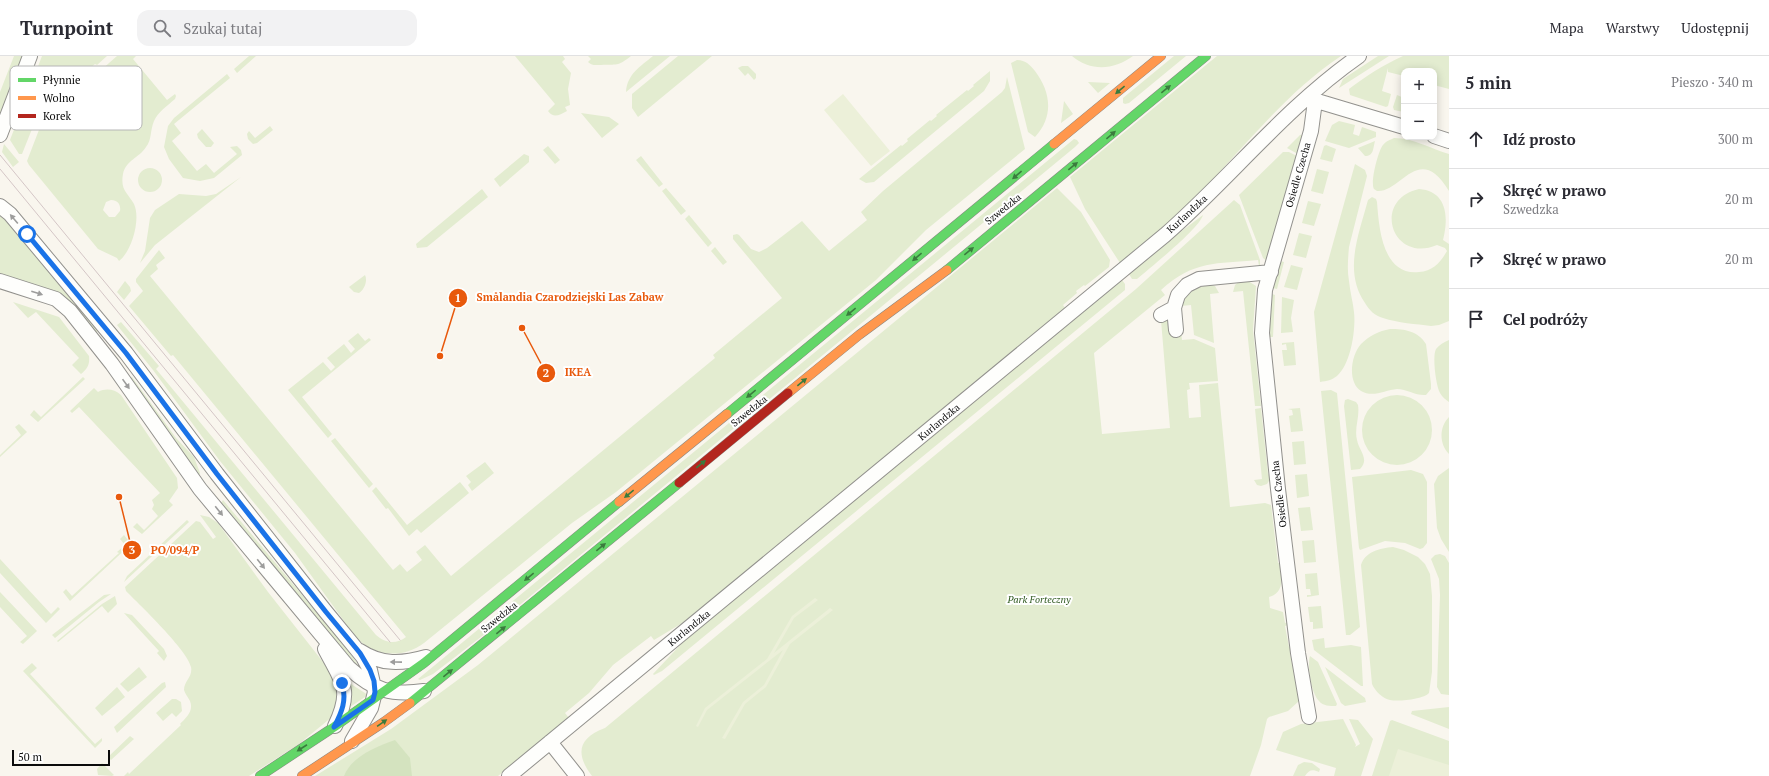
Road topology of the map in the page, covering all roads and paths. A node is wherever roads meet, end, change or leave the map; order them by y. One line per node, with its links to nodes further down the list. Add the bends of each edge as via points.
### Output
1 (30, 56): 5 (street)
2 (1161, 56): 20 (street, Szwedzka, one-way to 20)
3 (1206, 56): 21 (street, Szwedzka, one-way to 3, via 859,335 939,276)
4 (1359, 56): 6 (street, Kurlandzka)
5 (26, 66)
6 (1311, 99): 8 (street); 13 (street, Osiedle Czecha, via 1311,131); 25 (street, Kurlandzka, via 1288,114 1165,235)
7 (10, 109): 9 (street)
8 (1401, 126)
9 (0, 135)
10 (1437, 137): 11 (street)
11 (1449, 141)
12 (0, 206): 19 (street, one-way to 12, via 217,474 126,353 10,214)
13 (1271, 272): 15 (street, via 1198,279 1187,285 1178,295); 23 (street, Osiedle Czecha, via 1265,290 1262,334 1291,599)
14 (0, 281): 18 (street, one-way to 18, via 64,304 112,364 200,489)
15 (1174, 308): 16 (street); 17 (street)
16 (1161, 315)
17 (1176, 330)
18 (314, 627): 22 (street, via 349,668); 24 (street, via 345,693 343,710)
19 (352, 644): 20 (street, one-way to 19, via 405,662 387,662 366,656); 22 (street, via 367,663)
20 (434, 655): 22 (street, Szwedzka)
21 (426, 691): 22 (street); 26 (street, Szwedzka, one-way to 21)
22 (378, 693): 24 (street, Szwedzka); 26 (street)
23 (1308, 717)
24 (334, 727): 27 (street, Szwedzka, one-way to 27)
25 (550, 742): 29 (street, Kurlandzka); 30 (street)
26 (350, 745): 28 (street, Szwedzka)
27 (260, 776)
28 (302, 776)
29 (509, 776)
30 (577, 776)

